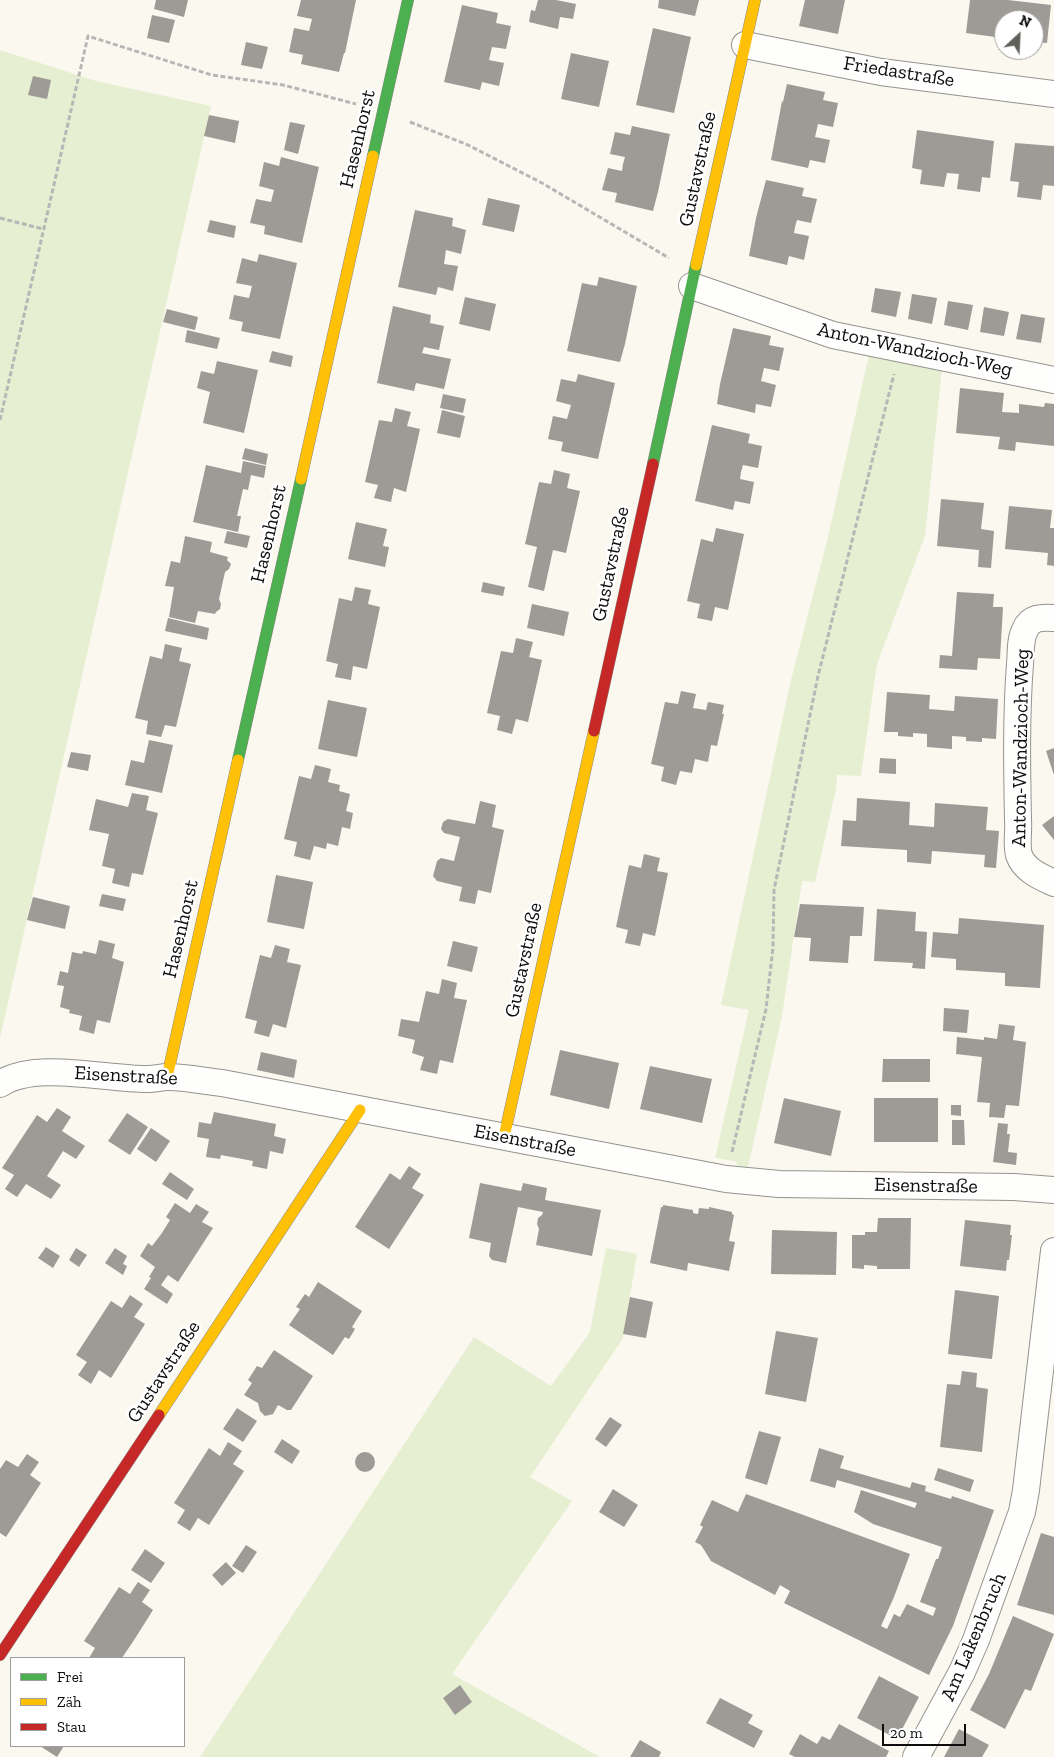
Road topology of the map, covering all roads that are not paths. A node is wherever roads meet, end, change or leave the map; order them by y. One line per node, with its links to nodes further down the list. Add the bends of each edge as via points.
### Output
1 (408, 0): 9 (street, Hasenhorst)
2 (754, 0): 3 (street, Gustavstraße)
3 (745, 45): 4 (street, Friedastraße, via 881,72); 5 (street, Gustavstraße)
4 (1054, 94)
5 (692, 286): 6 (street, Anton-Wandzioch-Weg, via 833,335); 12 (street, Gustavstraße)
6 (1054, 380)
7 (1054, 618): 8 (street, Anton-Wandzioch-Weg, via 1036,619 1024,630 1019,679 1018,784 1019,854 1031,871)
8 (1054, 882)
9 (167, 1077): 10 (street, Eisenstraße, via 149,1079 48,1072); 11 (street, Eisenstraße, via 222,1083)
10 (0, 1084)
11 (360, 1110): 12 (street, Eisenstraße); 15 (street, Gustavstraße)
12 (504, 1137): 13 (street, Eisenstraße, via 726,1179 780,1184)
13 (1054, 1190)
14 (1054, 1251): 16 (street, Am Lakenbruch, via 1022,1512 966,1664)
15 (0, 1655)
16 (916, 1757)

